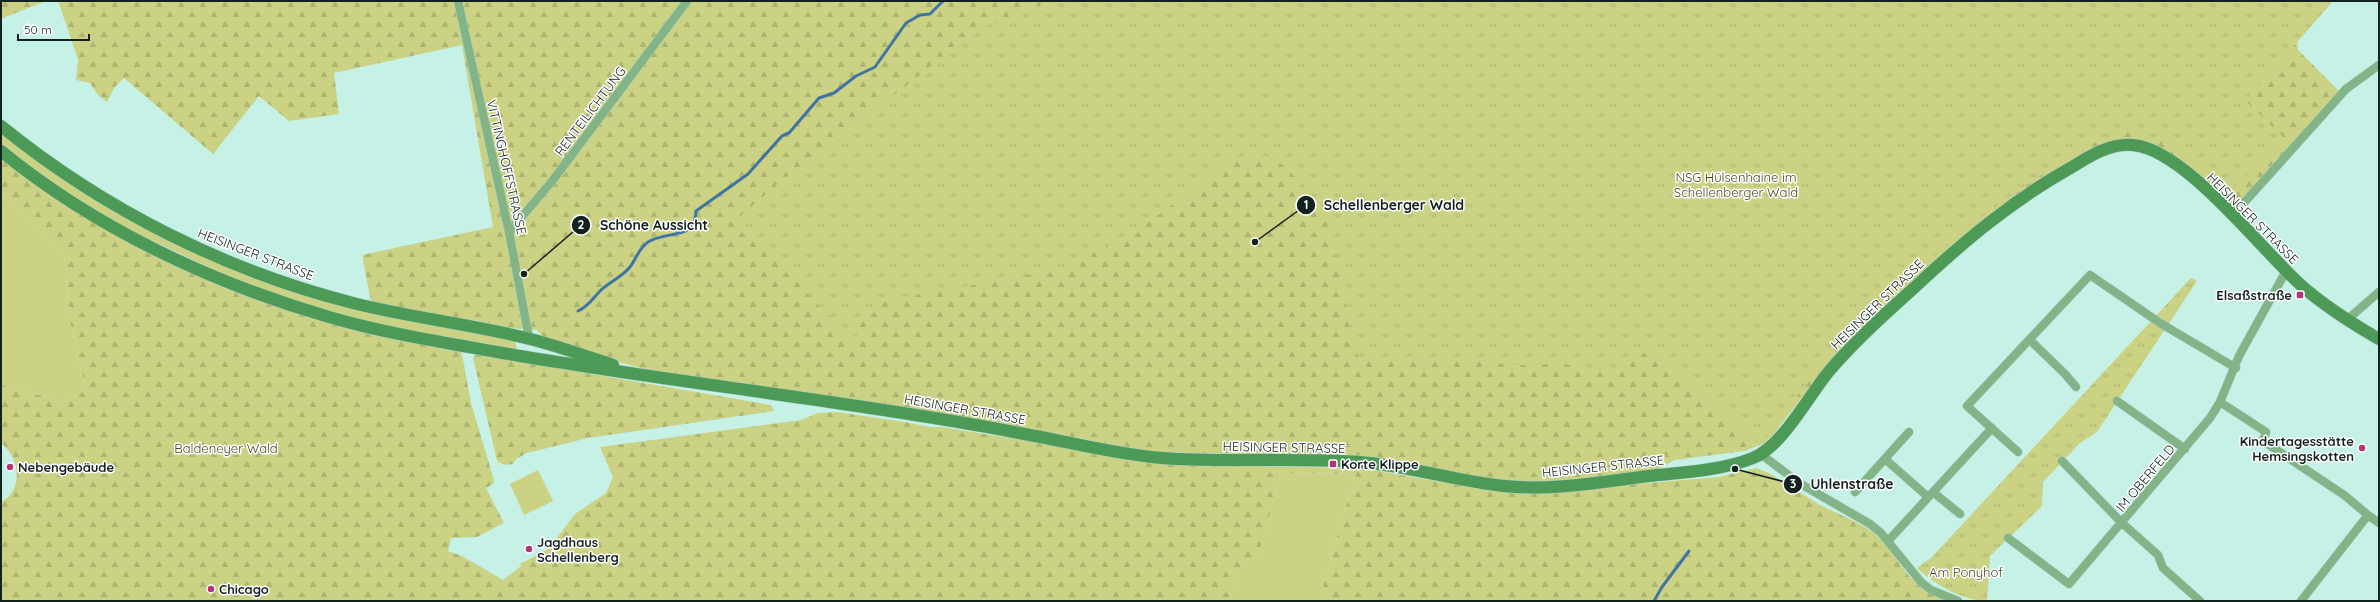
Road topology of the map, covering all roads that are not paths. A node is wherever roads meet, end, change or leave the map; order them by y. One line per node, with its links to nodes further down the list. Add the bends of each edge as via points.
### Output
1 (458, 1): 7 (street, VITTINGHOFFSTRASSE)
2 (687, 1): 7 (street, RENTEILICHTUNG, via 553,180)
3 (2379, 66): 6 (street, via 2346,89)
4 (1, 126): 11 (main road, HEISINGER STRASSE, via 27,147 99,195 194,246 260,273 353,303)
5 (1, 150): 14 (main road, HEISINGER STRASSE, via 62,196 134,238 231,282 314,312 377,329)
6 (2233, 215): 8 (main road, HEISINGER STRASSE); 24 (main road, HEISINGER STRASSE, via 2190,176 2152,150 2133,145 2106,149 2019,198 1933,270 1855,343 1826,374 1776,442)
7 (509, 232): 11 (street, VITTINGHOFFSTRASSE)
8 (2286, 271): 10 (main road, HEISINGER STRASSE, via 2312,295); 15 (street, IM OBERFELD, via 2239,356)
9 (2379, 292): 10 (street)
10 (2348, 319): 13 (main road, HEISINGER STRASSE)
11 (530, 338): 14 (main road); 16 (main road, HEISINGER STRASSE)
12 (2030, 340): 15 (street, via 2090,275 2160,323); 17 (street); 20 (street, via 1967,406)
13 (2379, 340)
14 (528, 357): 16 (main road, HEISINGER STRASSE)
15 (2236, 368): 19 (street, IM OBERFELD)
16 (645, 376): 24 (main road, HEISINGER STRASSE, via 911,414 1161,458 1357,462 1526,488 1698,470)
17 (2076, 387)
18 (2117, 401): 22 (street, IM OBERFELD)
19 (2220, 402): 22 (street, IM OBERFELD); 30 (street, via 2266,432 2263,441 2344,495)
20 (1992, 428): 23 (street); 28 (street)
21 (1909, 432): 25 (street)
22 (2185, 449): 31 (street, IM OBERFELD)
23 (2018, 452)
24 (1762, 455): 34 (street, via 1799,483 1870,524)
25 (1885, 459): 27 (street); 28 (street)
26 (2062, 461): 31 (street, IM OBERFELD)
27 (1855, 492)
28 (1931, 495): 29 (street); 34 (street)
29 (1960, 514)
30 (2368, 515): 32 (street); 37 (street)
31 (2122, 523): 33 (street, IM OBERFELD, via 2069,584); 36 (street, IM OBERFELD, via 2158,555 2163,568)
32 (2379, 523)
33 (2008, 538)
34 (1888, 541): 35 (street, via 1921,582 1931,590)
35 (1958, 601)
36 (2200, 601)
37 (2301, 601)

